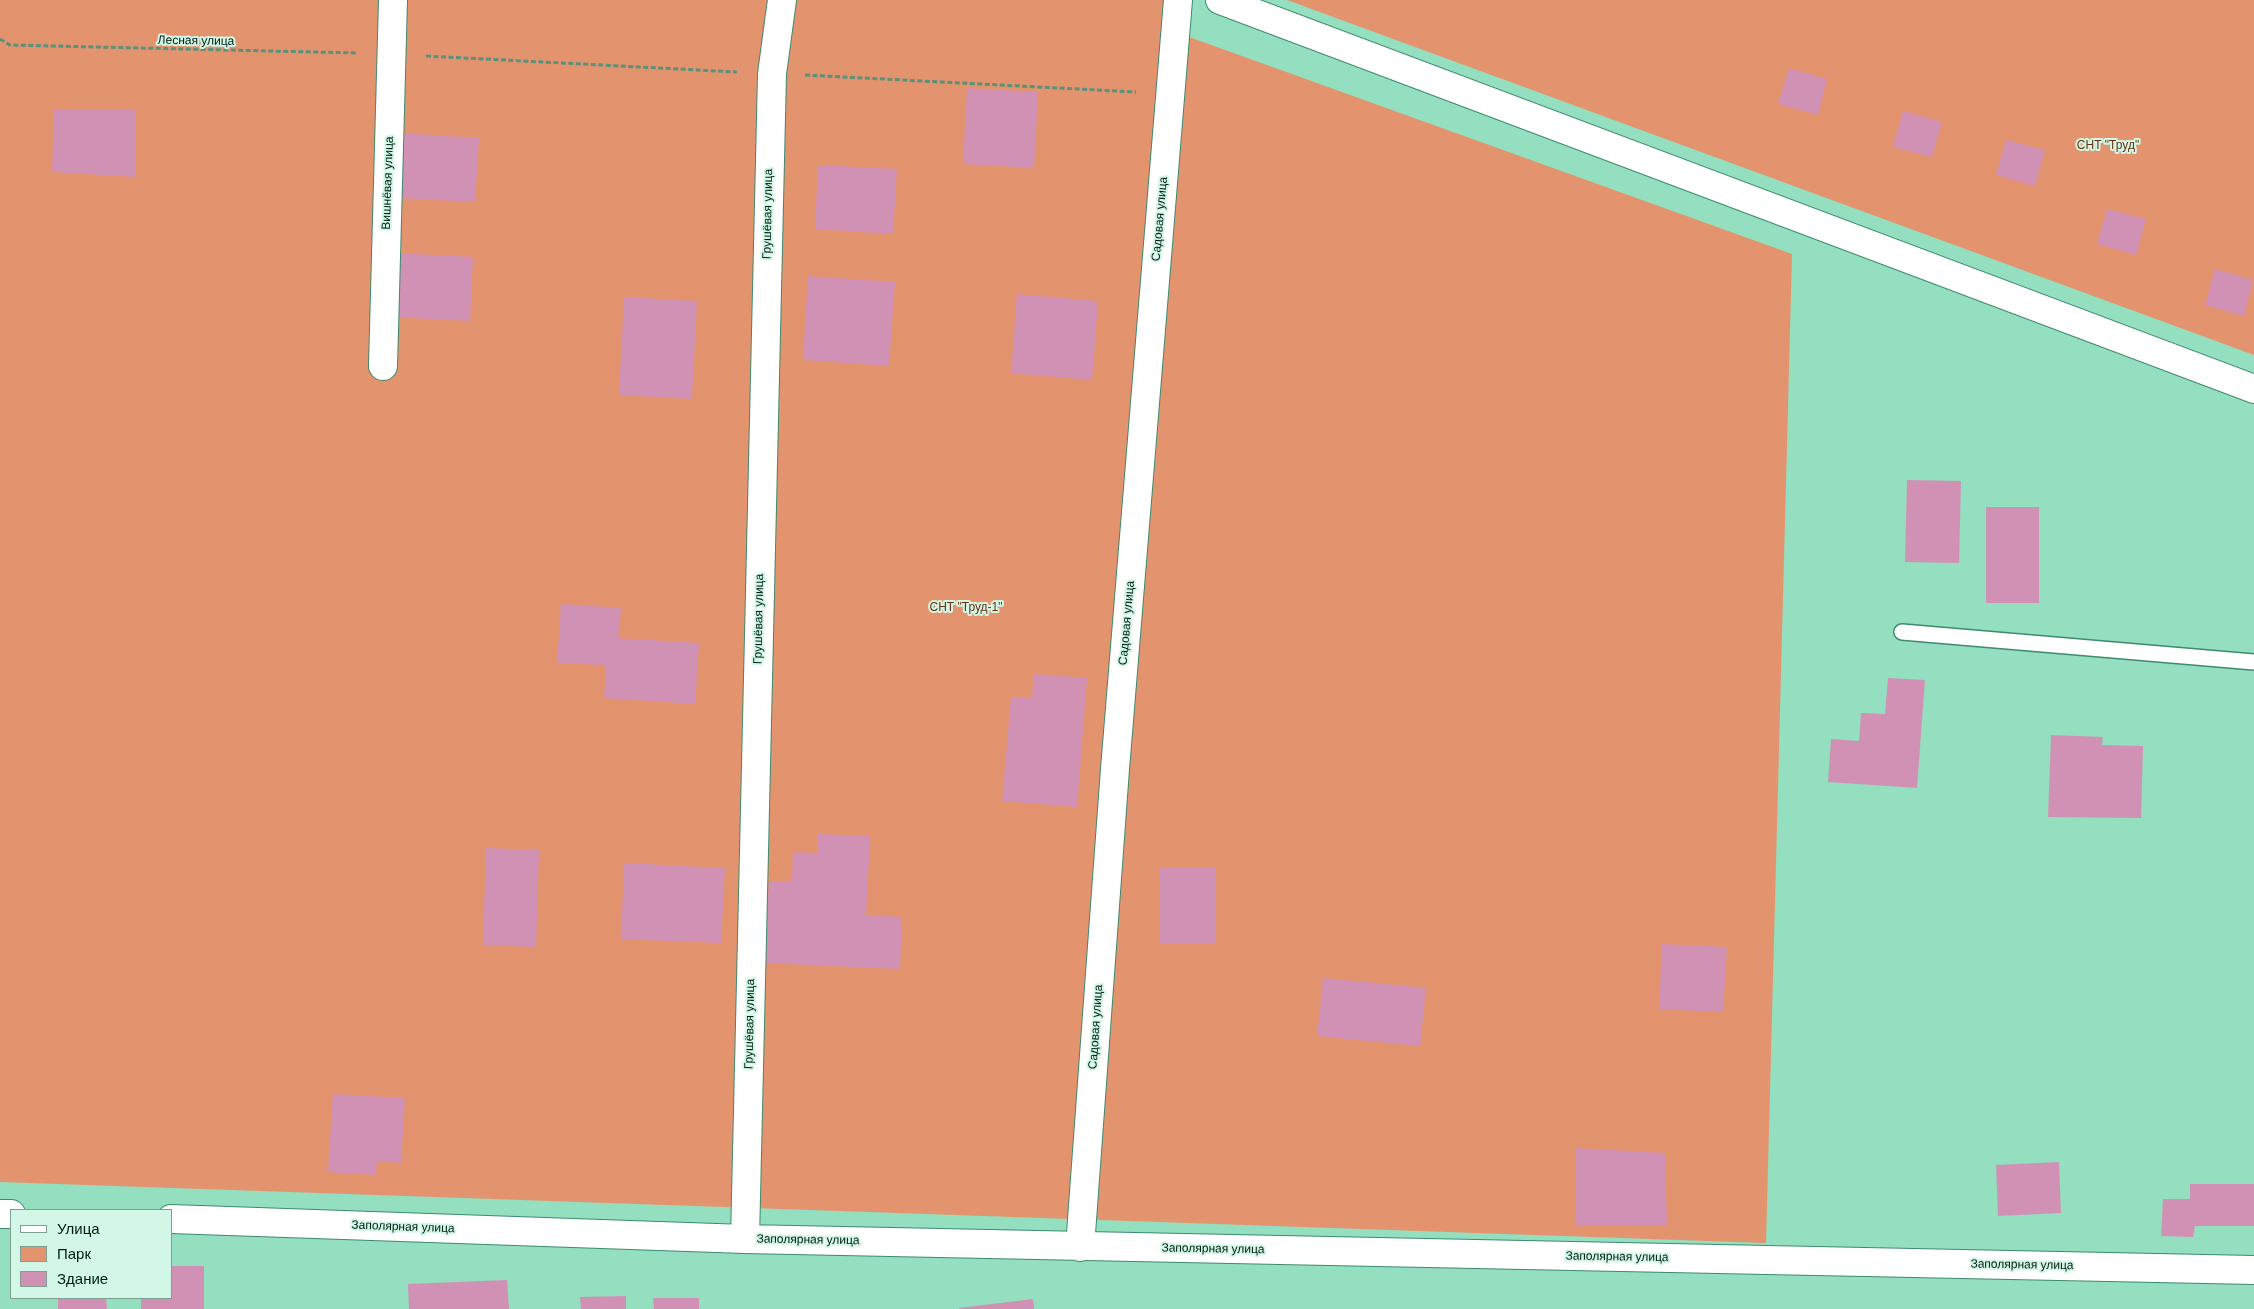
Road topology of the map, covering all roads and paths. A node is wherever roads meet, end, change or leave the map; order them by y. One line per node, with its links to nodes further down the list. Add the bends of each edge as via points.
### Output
1 (393, 0): 6 (street, Вишнёвая улица)
2 (782, 0): 7 (street, Грушёвая улица)
3 (1178, 0): 8 (street, Садовая улица)
4 (1220, 0): 10 (street)
5 (0, 38): 6 (path, Лесная улица, via 10,45)
6 (393, 54): 7 (path, Лесная улица); 9 (street, Вишнёвая улица)
7 (772, 74): 8 (path, Лесная улица); 14 (street, Грушёвая улица)
8 (1170, 94): 15 (street, Садовая улица, via 1115,759)
9 (382, 366)
10 (2254, 389)
11 (1902, 632): 12 (lane)
12 (2254, 662)
13 (172, 1219): 14 (street, Заполярная улица)
14 (745, 1238): 15 (street, Заполярная улица)
15 (1080, 1247): 16 (street, Заполярная улица)
16 (2254, 1270)

